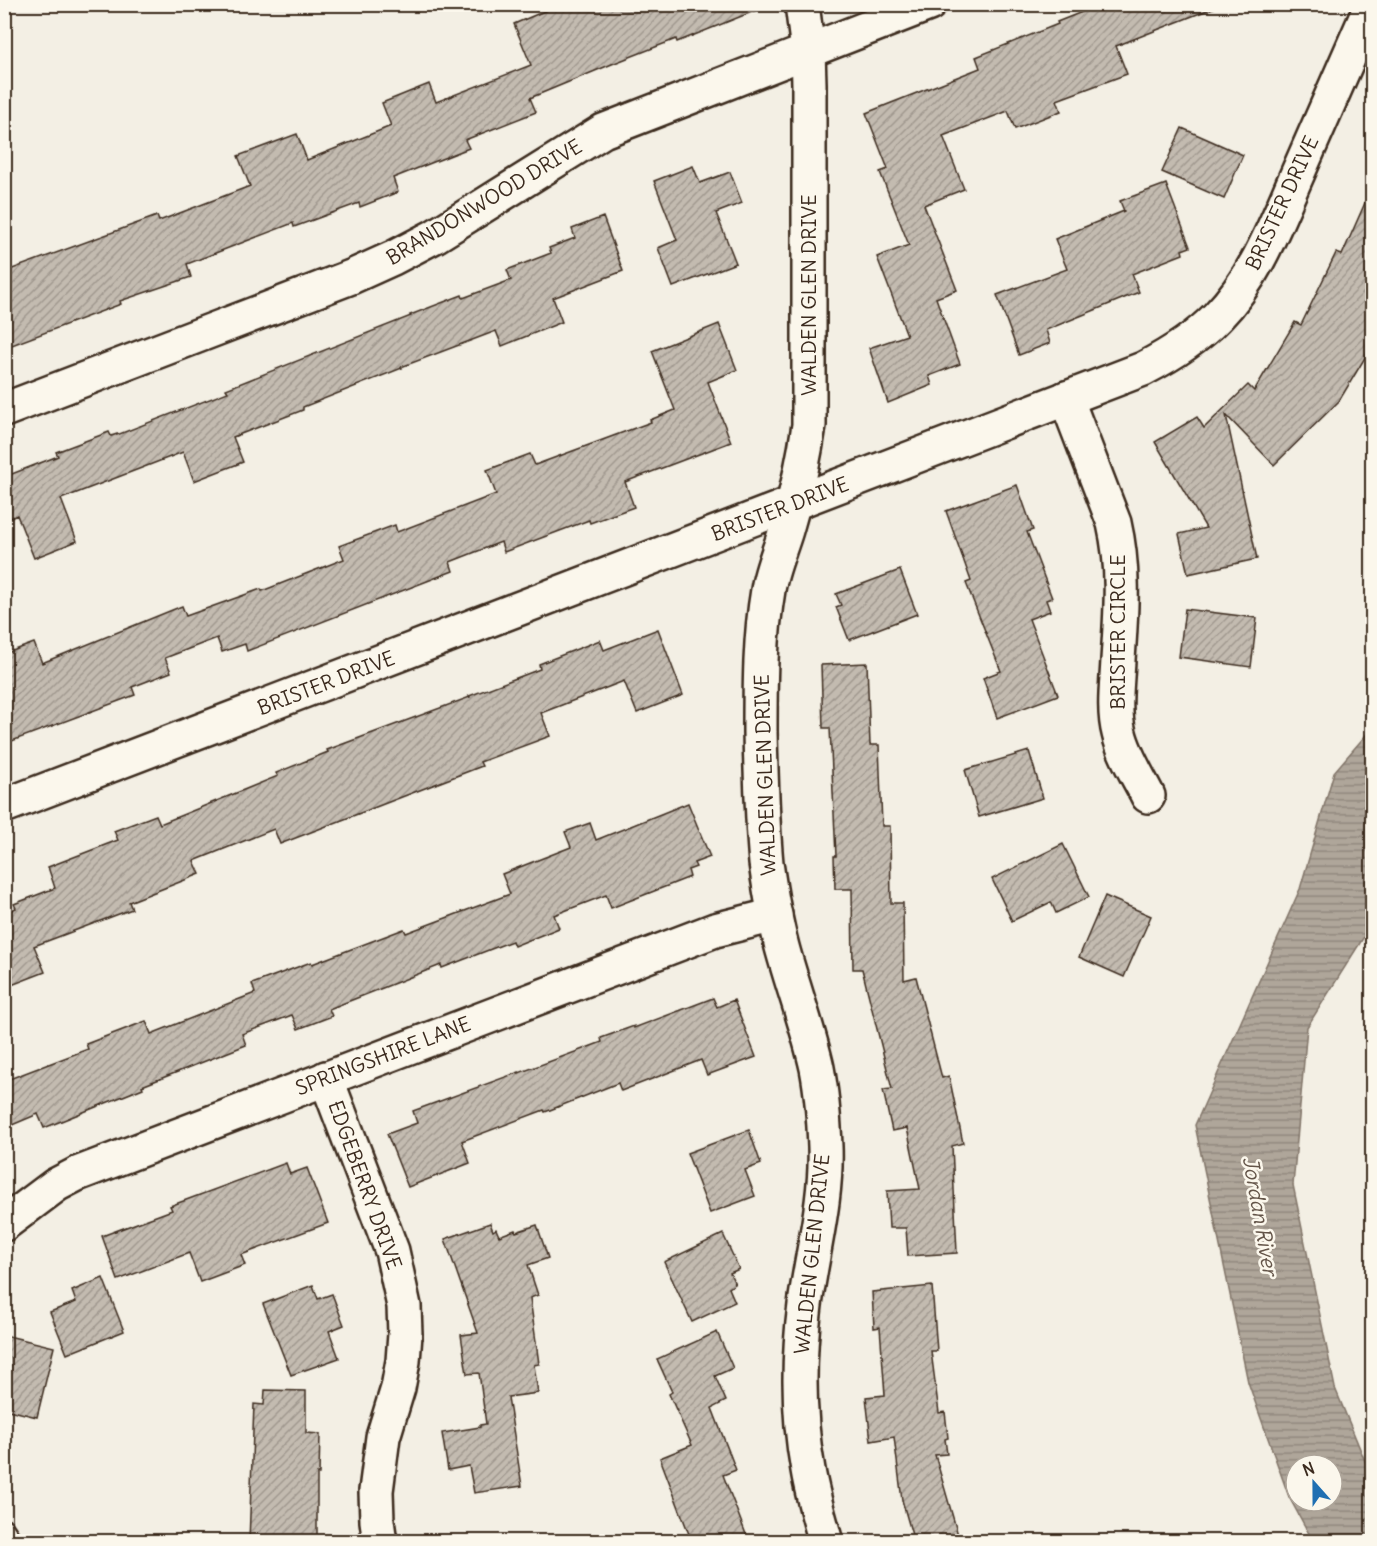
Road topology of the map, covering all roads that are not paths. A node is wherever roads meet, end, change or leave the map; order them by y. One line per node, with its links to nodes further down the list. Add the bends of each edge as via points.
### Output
1 (802, 4): 4 (street, WALDEN GLEN DRIVE)
2 (929, 4): 4 (street, BRANDONWOOD DRIVE)
3 (1372, 4): 5 (street, BRISTER DRIVE, via 1260,258 1233,299 1182,347 1143,369)
4 (808, 51): 6 (street, BRANDONWOOD DRIVE, via 603,131 445,230 351,277); 7 (street, WALDEN GLEN DRIVE, via 809,425)
5 (1066, 398): 7 (street, BRISTER DRIVE); 8 (street, BRISTER CIRCLE, via 1118,541 1122,597 1116,708 1128,758)
6 (4, 410)
7 (793, 504): 9 (street, BRISTER DRIVE); 10 (street, WALDEN GLEN DRIVE, via 768,588 761,643 763,811)
8 (1148, 796)
9 (4, 806)
10 (775, 915): 11 (street, SPRINGSHIRE LANE, via 715,930); 16 (street, WALDEN GLEN DRIVE, via 812,1049 823,1113 824,1189 805,1303 800,1381 808,1470)
11 (326, 1078): 12 (street, SPRINGSHIRE LANE, via 77,1174); 15 (street, EDGEBERRY DRIVE, via 392,1251 404,1306 403,1362 383,1437 376,1491)
12 (4, 1224)
13 (4, 1527): 14 (lane)
14 (15, 1542)
15 (380, 1542)
16 (826, 1542)

